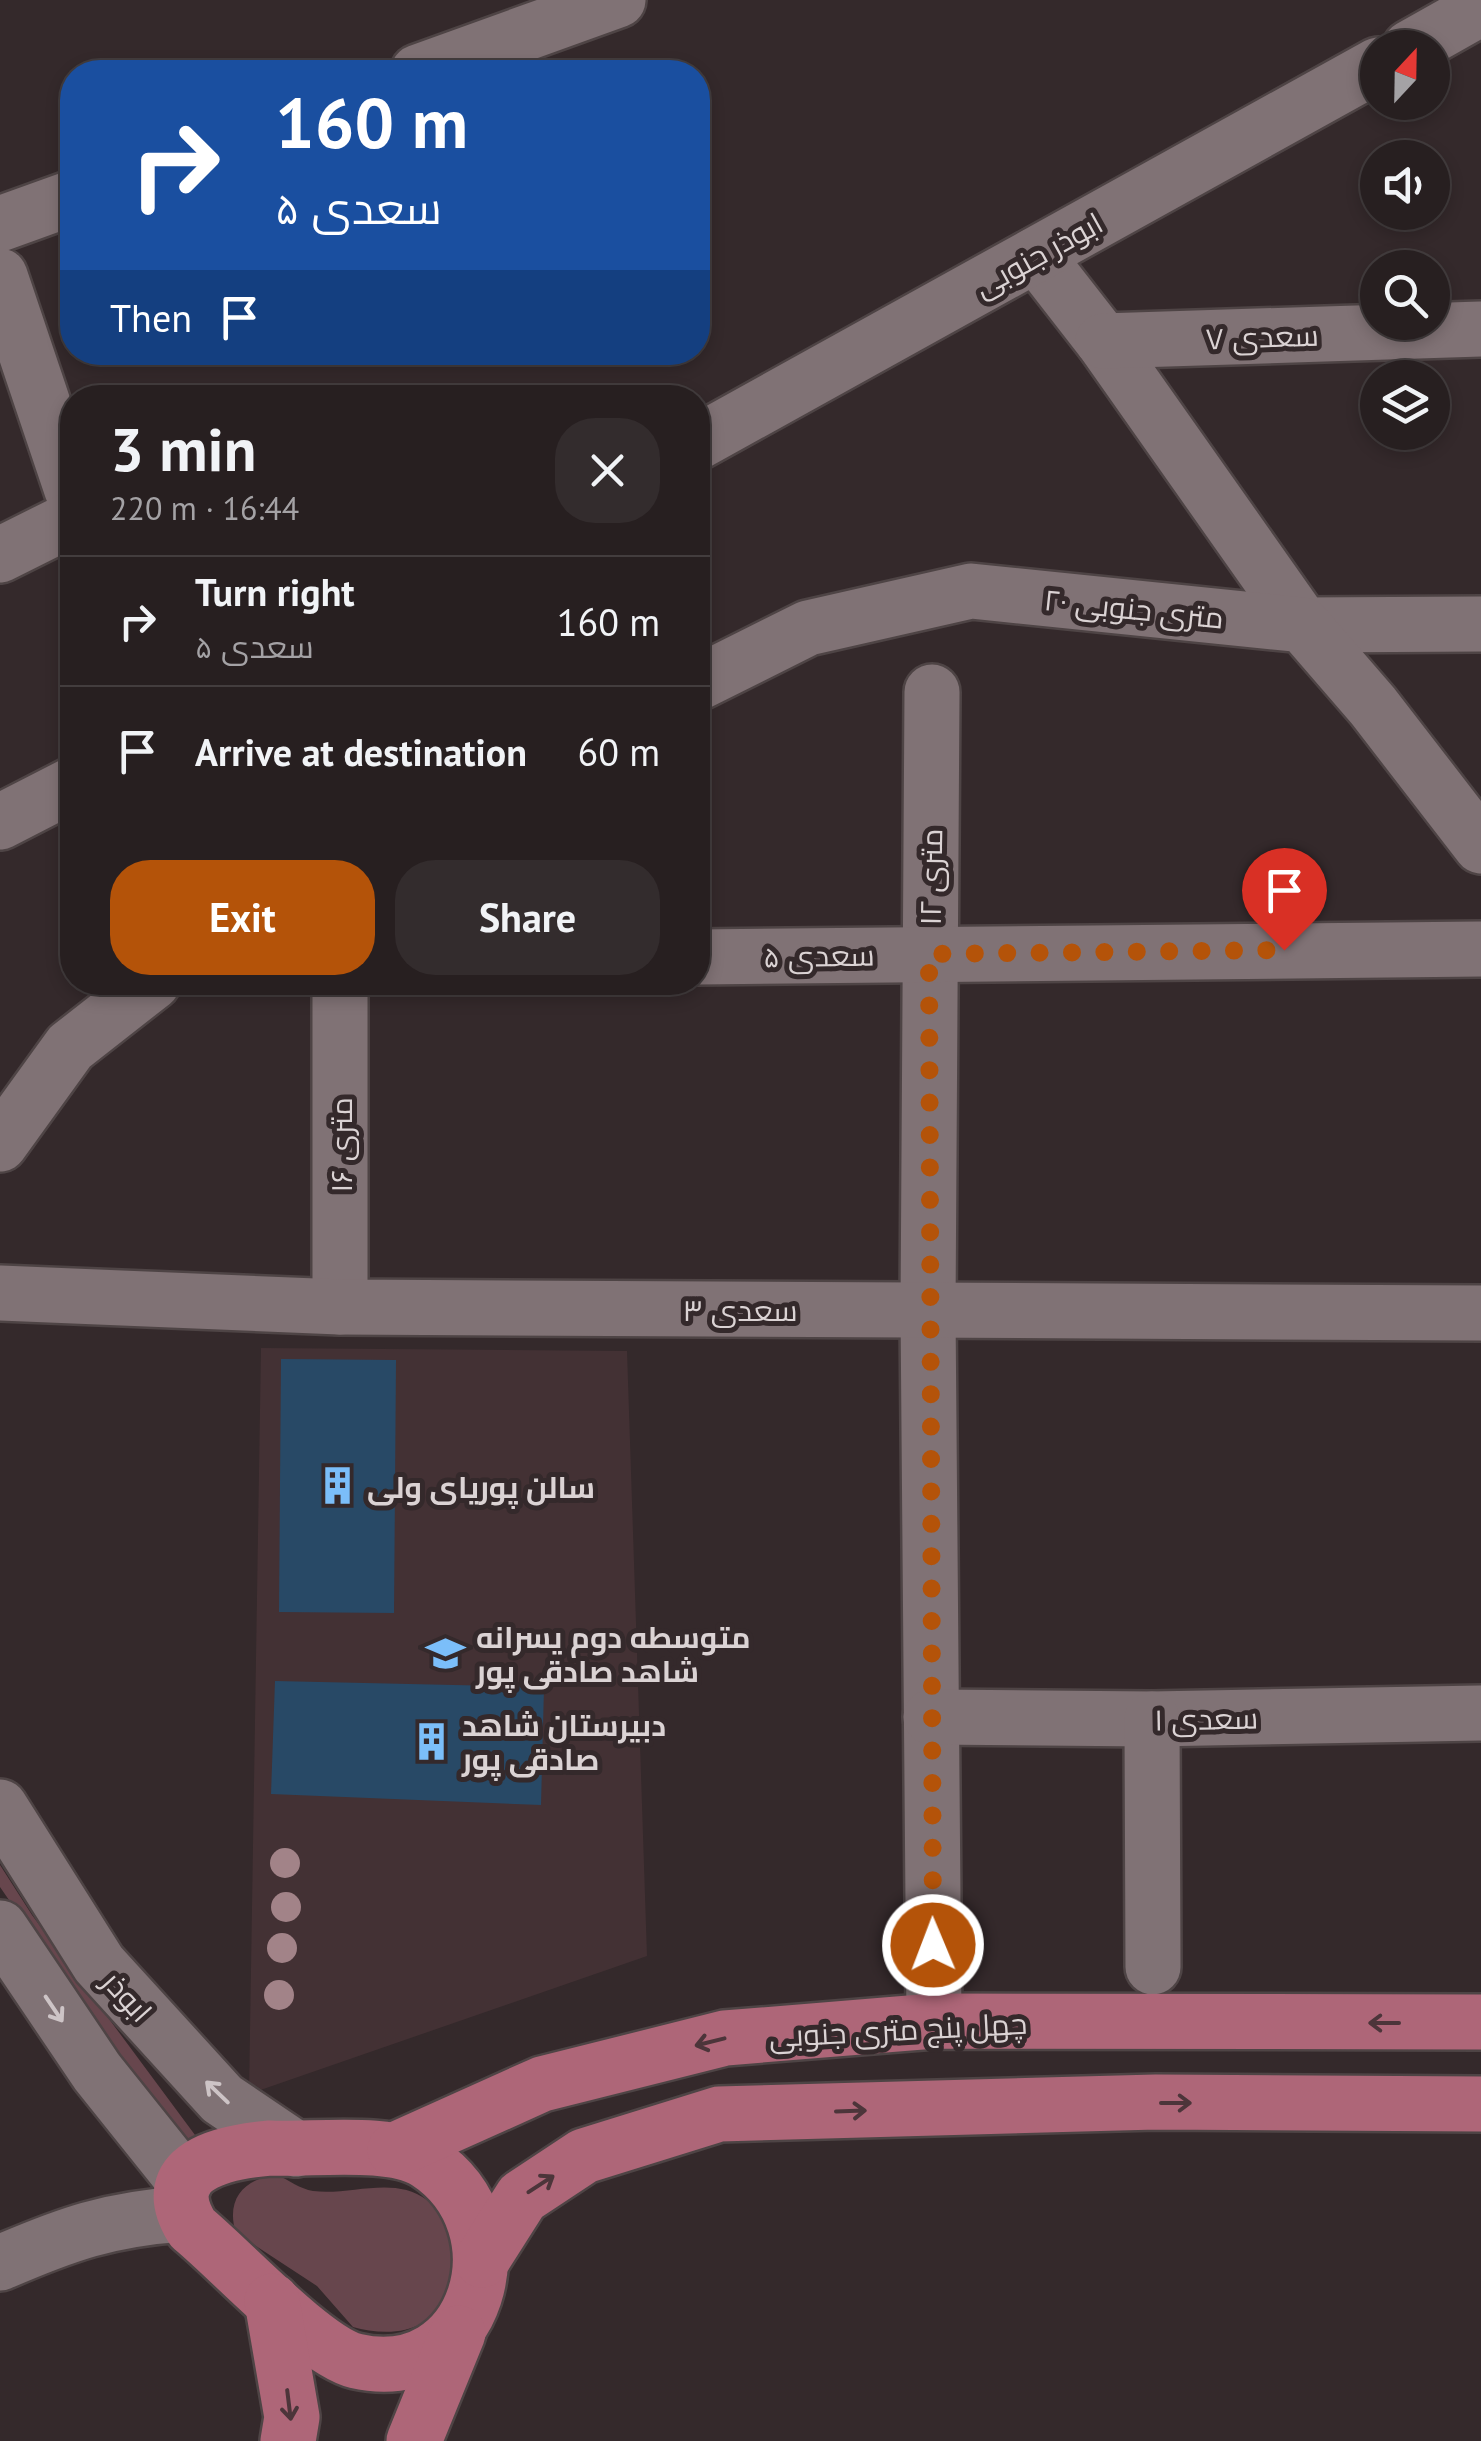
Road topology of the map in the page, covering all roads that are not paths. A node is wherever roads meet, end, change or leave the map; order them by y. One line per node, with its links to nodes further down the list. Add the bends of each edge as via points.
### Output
1 (618, 0): 4 (street)
2 (1481, 8): 3 (street)
3 (1442, 30)
4 (451, 60)
5 (1360, 75): 8 (street, ابوذر جنوبی)
6 (60, 202): 7 (street)
7 (0, 224)
8 (1036, 255): 11 (street); 12 (street, ابوذر جنوبی)
9 (0, 276): 13 (street)
10 (1481, 329): 11 (street, سعدی ۷)
11 (1104, 342): 17 (street)
12 (710, 435)
13 (60, 454)
14 (60, 525): 15 (street)
15 (0, 555)
16 (1481, 624): 17 (street, ۲۰ متری جنوبی)
17 (1303, 625): 18 (street, ۲۰ متری جنوبی, via 971,590 808,628); 22 (street)
18 (710, 677)
19 (932, 692): 24 (street, ۱۲ متری)
20 (60, 791): 21 (street)
21 (0, 822)
22 (1481, 846)
23 (1481, 948): 24 (street, سعدی ۵)
24 (929, 954): 25 (street, سعدی ۵); 31 (street, ۱۲ متری)
25 (710, 956)
26 (137, 995): 28 (street, via 70,1048)
27 (340, 995): 30 (street, ۱۶ متری)
28 (0, 1144)
29 (0, 1294): 30 (street, سعدی ۳)
30 (340, 1307): 31 (street, سعدی ۳)
31 (928, 1310): 32 (street, سعدی ۳); 34 (street, ۱۲ متری)
32 (1481, 1313)
33 (1481, 1713): 35 (street, سعدی ۱)
34 (931, 1716): 35 (street, سعدی ۱); 39 (street, ۱۲ متری)
35 (1152, 1720): 38 (street)
36 (0, 1806): 42 (street, ابوذر, one-way to 36, via 222,2099 99,1964)
37 (0, 1928): 44 (street, one-way to 44)
38 (1153, 1968)
39 (934, 2021): 40 (main road, چهل پنج متری جنوبی, one-way to 39); 43 (main road, چهل پنج متری جنوبی, one-way to 43, via 725,2038 542,2084)
40 (1481, 2022)
41 (1481, 2104): 45 (main road, one-way to 41, via 522,2197 584,2156 719,2114 1156,2102)
42 (296, 2149): 43 (main road); 44 (main road, via 203,2161)
43 (395, 2150): 45 (main road, via 427,2162 460,2193 479,2228)
44 (184, 2198): 46 (street, via 76,2230); 47 (main road, via 192,2228)
45 (482, 2260): 48 (main road)
46 (0, 2264)
47 (272, 2301): 48 (main road, via 354,2360 388,2363 428,2354); 49 (main road, one-way to 49, via 292,2417)
48 (458, 2333): 50 (main road)
49 (288, 2441)
50 (414, 2441)

